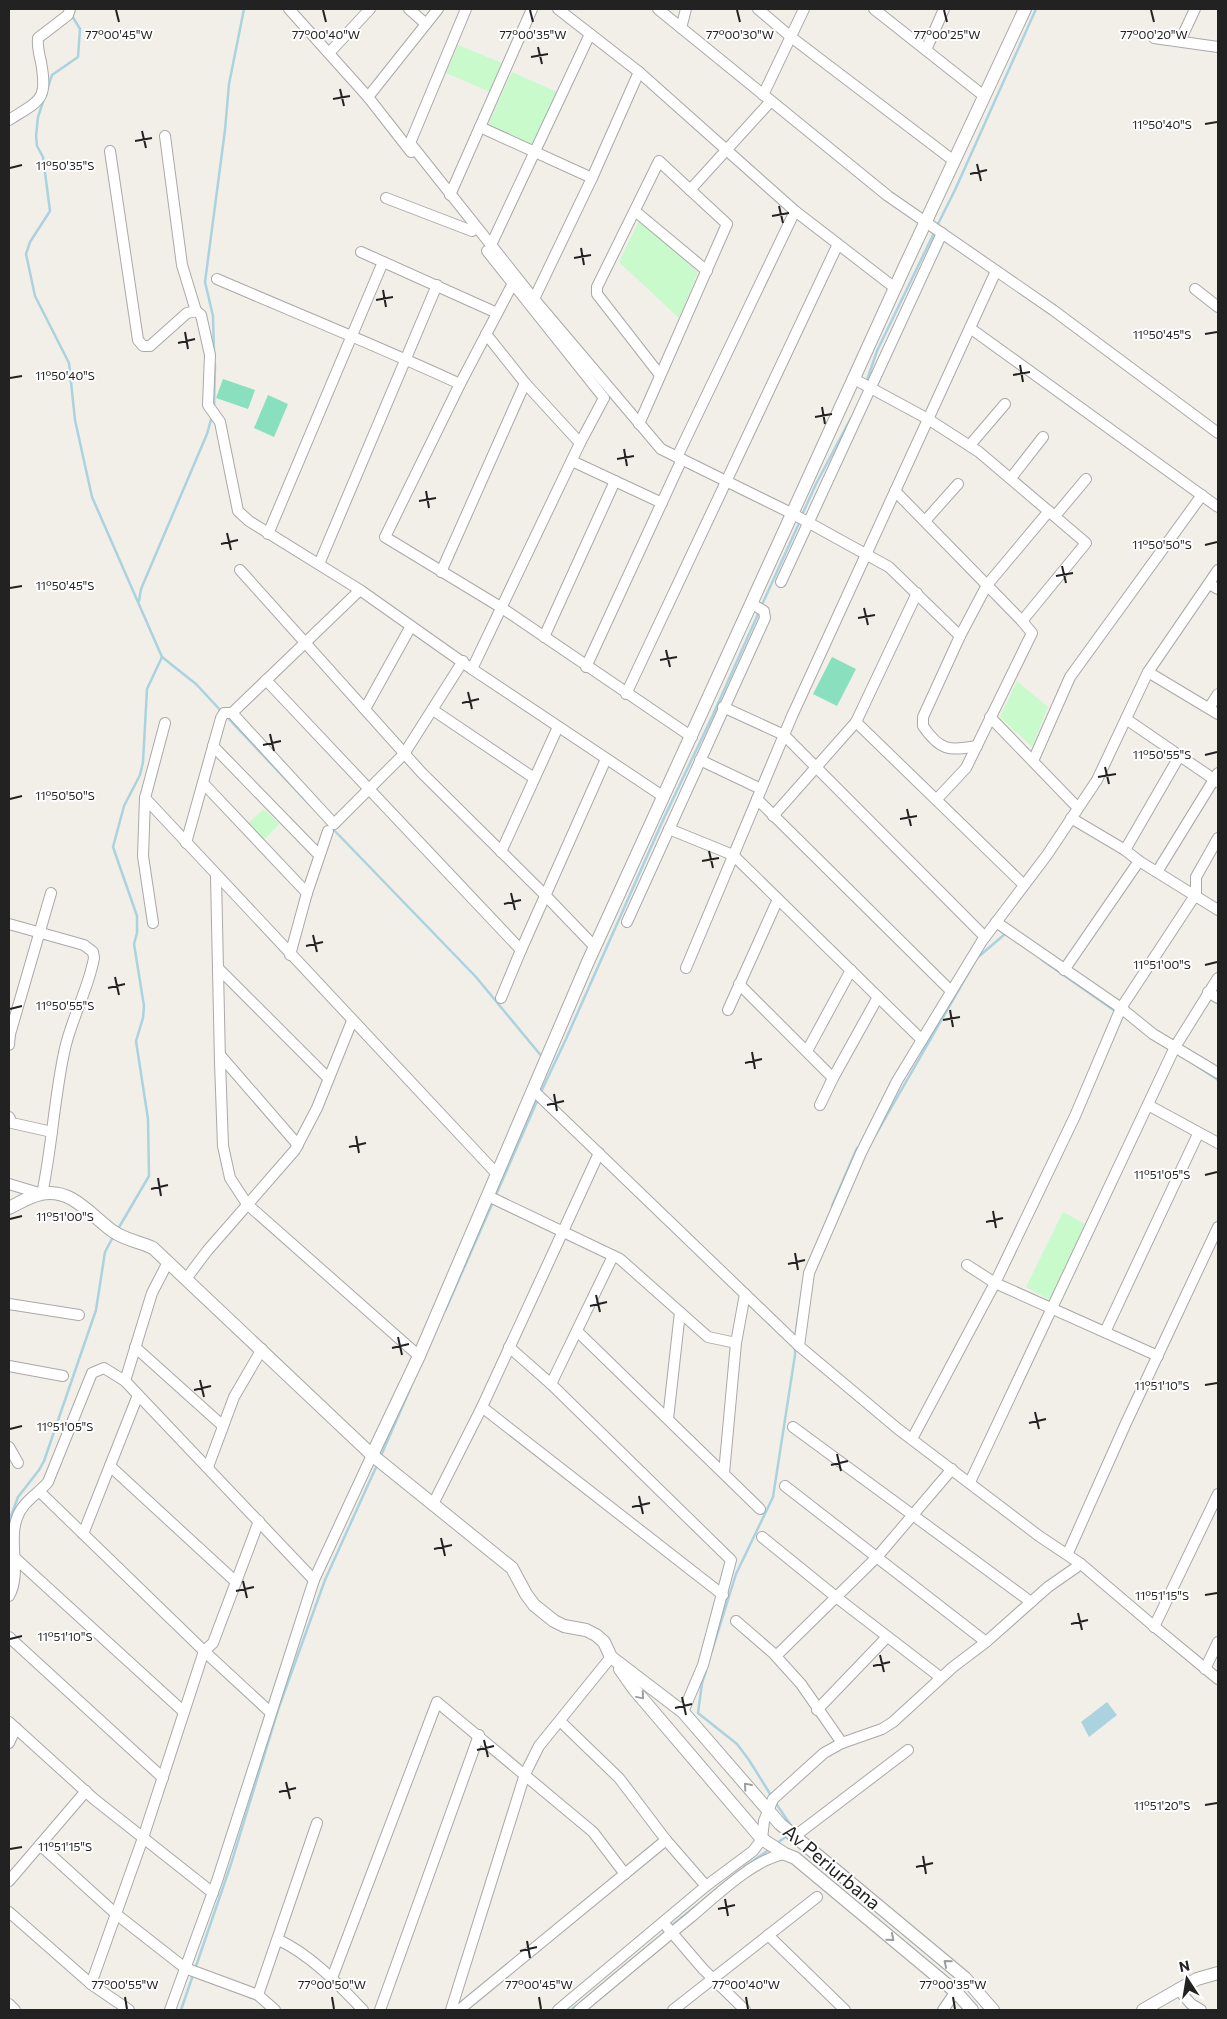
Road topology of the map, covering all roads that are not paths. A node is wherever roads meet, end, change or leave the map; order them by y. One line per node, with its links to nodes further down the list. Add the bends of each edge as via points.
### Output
1 (70, 9): 30 (street, via 68,15 38,38 45,84 43,94 37,102)
2 (290, 9): 25 (street)
3 (370, 9): 25 (street)
4 (409, 9): 17 (street)
5 (438, 9): 17 (street)
6 (466, 9): 39 (street, via 410,143)
7 (532, 9): 31 (street)
8 (558, 9): 19 (street)
9 (658, 9): 18 (street)
10 (686, 9): 18 (street)
11 (758, 9): 20 (street)
12 (804, 9): 20 (street)
13 (874, 9): 24 (street)
14 (944, 9): 24 (street)
15 (1025, 9): 27 (street)
16 (1195, 9): 22 (street)
17 (426, 24): 28 (street)
18 (681, 28): 29 (street)
19 (590, 34): 26 (street); 35 (street)
20 (791, 36): 29 (street); 36 (street)
21 (1154, 38): 22 (street)
22 (1180, 41): 23 (street)
23 (1218, 47)
24 (926, 50): 27 (street)
25 (329, 54): 28 (street)
26 (639, 72): 33 (street); 37 (street)
27 (984, 96): 36 (street)
28 (368, 97): 44 (street)
29 (767, 98): 33 (street); 43 (street, via 888,196)
30 (9, 120)
31 (480, 127): 35 (street); 39 (street)
32 (165, 136): 59 (street, via 182,265)
33 (727, 150): 38 (street); 41 (street)
34 (110, 151): 59 (street, via 138,340 145,347 150,346 187,313)
35 (534, 153): 37 (street); 47 (street)
36 (954, 161): 43 (street)
37 (592, 178): 57 (street)
38 (690, 190): 42 (street, via 658,161); 50 (street, via 727,224)
39 (450, 195): 47 (street)
40 (386, 198): 44 (street)
41 (795, 210): 46 (street); 77 (street)
42 (635, 211): 50 (street); 65 (street, via 597,287 597,294)
43 (926, 222): 45 (street); 55 (street)
44 (472, 231): 54 (street)
45 (942, 233): 51 (street); 69 (street)
46 (838, 244): 55 (street); 82 (street)
47 (491, 245): 57 (street)
48 (360, 252): 49 (street)
49 (383, 262): 53 (street); 63 (street)
50 (707, 271): 65 (street)
51 (996, 271): 61 (street); 73 (street)
52 (216, 279): 63 (street)
53 (437, 285): 60 (street); 64 (street)
54 (512, 285): 60 (street); 75 (street, via 604,398)
55 (895, 288): 66 (street)
56 (1195, 289): 58 (street)
57 (534, 299): 72 (street)
58 (1217, 302)
59 (196, 311): 92 (street, via 201,315 210,355 208,404 220,422 238,510)
60 (497, 313): 62 (street)
61 (970, 328): 71 (street); 85 (street)
62 (486, 334): 67 (street); 68 (street)
63 (352, 337): 64 (street); 92 (street)
64 (405, 358): 68 (street); 94 (street)
65 (660, 375): 72 (street)
66 (854, 379): 69 (street); 89 (street)
67 (525, 383): 75 (street); 97 (street)
68 (460, 384): 97 (street, via 385,537)
69 (870, 387): 71 (street); 91 (street)
70 (1005, 404): 76 (street)
71 (928, 419): 76 (street); 84 (street)
72 (638, 424): 77 (street, via 661,449)
73 (1217, 430)
74 (1043, 437): 79 (street)
75 (580, 443): 78 (street)
76 (970, 445): 79 (street)
77 (679, 458): 82 (street); 86 (street)
78 (572, 461): 81 (street); 104 (street)
79 (1011, 478): 88 (street)
80 (1086, 479): 88 (street)
81 (615, 481): 86 (street); 108 (street)
82 (726, 481): 89 (street); 115 (street)
83 (958, 484): 90 (street)
84 (895, 491): 90 (street); 93 (street)
85 (1202, 495): 87 (street); 136 (street, via 1070,677)
86 (662, 503): 111 (street)
87 (1218, 507)
88 (1052, 513): 99 (street); 105 (street, via 1086,543)
89 (793, 514): 91 (street); 103 (street)
90 (924, 521): 99 (street)
91 (807, 522): 93 (street); 98 (street)
92 (268, 534): 94 (street)
93 (865, 554): 102 (street, via 889,567); 127 (street)
94 (319, 564): 101 (street)
95 (240, 570): 109 (street)
96 (1218, 570): 100 (street)
97 (441, 572): 104 (street)
98 (780, 582)
99 (987, 585): 105 (street); 107 (street)
100 (1214, 587): 113 (street)
101 (360, 590): 106 (street); 109 (street)
102 (917, 593): 107 (street); 124 (street)
103 (752, 604): 117 (street, via 764,611 765,618); 128 (street)
104 (502, 608): 108 (street); 112 (street)
105 (1022, 621): 122 (street, via 1032,633)
106 (411, 626): 110 (street); 118 (street)
107 (960, 636): 130 (street, via 923,717 923,726 944,748)
108 (544, 637): 111 (street)
109 (305, 642): 114 (street); 118 (street)
110 (463, 661): 112 (street); 119 (street)
111 (586, 667): 115 (street)
112 (472, 669): 126 (street)
113 (1148, 672): 120 (street); 123 (street)
114 (266, 680): 121 (street); 141 (street)
115 (626, 694): 128 (street)
116 (1218, 694): 120 (street)
117 (724, 707): 127 (street); 131 (street)
118 (365, 709): 132 (street)
119 (432, 710): 132 (street); 138 (street)
120 (1214, 711)
121 (232, 713): 129 (street, via 224,713); 141 (street, via 334,824)
122 (990, 718): 130 (street); 136 (street)
123 (1126, 719): 133 (street); 147 (street, via 1097,780)
124 (856, 722): 137 (street); 146 (street)
125 (165, 723): 144 (street)
126 (558, 727): 134 (street); 138 (street)
127 (784, 735): 137 (street); 142 (street)
128 (690, 740): 131 (street); 143 (street)
129 (214, 746): 140 (street); 156 (street)
130 (977, 746): 146 (street, via 966,768)
131 (704, 750): 135 (street)
132 (404, 754): 141 (street); 155 (street)
133 (1180, 755): 139 (street); 154 (street)
134 (606, 758): 143 (street); 165 (street)
135 (700, 760): 142 (street); 150 (street)
136 (1033, 761): 147 (street)
137 (816, 766): 148 (street); 173 (street)
138 (534, 778): 155 (street)
139 (1217, 778): 159 (street)
140 (203, 784): 152 (street); 163 (street)
141 (369, 789): 175 (street)
142 (761, 789): 145 (street)
143 (664, 797): 174 (street)
144 (145, 798): 152 (street); 170 (street, via 143,856)
145 (756, 799): 148 (street); 157 (street)
146 (937, 799): 161 (street)
147 (1078, 808): 149 (street)
148 (773, 816): 183 (street)
149 (1071, 818): 154 (street); 161 (street)
150 (669, 829): 157 (street); 168 (street)
151 (328, 831): 156 (street)
152 (186, 843): 160 (street)
153 (1217, 843): 164 (street, via 1196,877)
154 (1125, 850): 158 (street)
155 (500, 852): 165 (street)
156 (319, 855): 163 (street)
157 (733, 855): 166 (street); 178 (street)
158 (1139, 861): 159 (street); 180 (street)
159 (1157, 872): 164 (street)
160 (216, 876): 176 (street); 177 (street)
161 (1024, 885): 169 (street)
162 (51, 893): 172 (street)
163 (307, 893): 176 (street)
164 (1196, 894): 167 (street); 188 (street)
165 (545, 895): 174 (street); 175 (street)
166 (778, 899): 179 (street); 182 (street)
167 (1218, 910)
168 (627, 922)
169 (996, 922): 173 (street); 180 (street)
170 (153, 923)
171 (9, 924): 172 (street)
172 (40, 934): 192 (street); 203 (street, via 84,945 93,952 94,958 64,1052)
173 (985, 937): 183 (street)
174 (595, 947): 199 (street)
175 (520, 950): 186 (street)
176 (290, 955): 190 (street)
177 (218, 968): 195 (street); 197 (street)
178 (686, 968)
179 (851, 970): 185 (street); 194 (street)
180 (1064, 970): 188 (street)
181 (1218, 978): 184 (street)
182 (739, 984): 189 (street); 194 (street)
183 (951, 991): 191 (street)
184 (1208, 992): 187 (street); 193 (street)
185 (878, 997): 191 (street); 198 (street)
186 (501, 998)
187 (1218, 998)
188 (1121, 1008): 193 (street); 220 (street, via 1076,1116)
189 (728, 1010)
190 (352, 1021): 197 (street); 208 (street)
191 (922, 1040): 229 (street, via 897,1081 861,1153 809,1273)
192 (9, 1044)
193 (1175, 1047): 196 (street); 201 (street)
194 (807, 1051): 198 (street)
195 (220, 1056): 206 (street); 212 (street, via 226,1166)
196 (1218, 1073)
197 (328, 1078): 206 (street)
198 (833, 1078): 200 (street)
199 (533, 1090): 207 (street); 208 (street)
200 (820, 1105)
201 (1148, 1105): 204 (street); 223 (street)
202 (9, 1117): 203 (street, via 12,1123)
203 (52, 1132): 210 (street)
204 (1198, 1134): 205 (street); 227 (street)
205 (1218, 1144)
206 (298, 1145): 212 (street)
207 (599, 1153): 215 (street); 221 (street)
208 (497, 1174): 211 (street)
209 (9, 1184): 210 (street)
210 (42, 1194): 213 (street); 217 (street, Av Periurbana, via 72,1199 115,1233 153,1248)
211 (488, 1196): 215 (street); 233 (street)
212 (247, 1204): 219 (street); 233 (street)
213 (9, 1208)
214 (1218, 1227): 234 (street)
215 (563, 1230): 216 (street); 231 (street)
216 (614, 1256): 224 (street); 226 (street)
217 (168, 1262): 219 (street, Av Periurbana); 230 (street, via 152,1293)
218 (967, 1265): 220 (street)
219 (186, 1278): 232 (street, Av Periurbana)
220 (995, 1283): 223 (street); 244 (street)
221 (745, 1294): 228 (street); 229 (street)
222 (9, 1304): 225 (street)
223 (1053, 1308): 227 (street); 252 (street)
224 (680, 1312): 228 (street, via 708,1337); 241 (street)
225 (79, 1315)
226 (577, 1331): 238 (street); 241 (street)
227 (1105, 1332): 234 (street)
228 (736, 1343): 251 (street)
229 (800, 1346): 244 (street)
230 (135, 1347): 237 (street); 242 (street)
231 (509, 1347): 238 (street); 240 (street)
232 (262, 1350): 242 (street, via 234,1397); 246 (street, Av Periurbana)
233 (419, 1356): 246 (street)
234 (1158, 1356): 262 (street)
235 (9, 1366): 236 (street)
236 (63, 1376)
237 (125, 1381): 239 (street); 254 (street, via 104,1368 92,1373 55,1466)
238 (551, 1384): 268 (street, via 731,1560)
239 (138, 1394): 248 (street); 249 (street)
240 (482, 1407): 256 (street); 268 (street)
241 (668, 1419): 251 (street)
242 (223, 1426): 249 (street)
243 (793, 1427): 258 (street)
244 (912, 1439): 250 (street)
245 (9, 1447): 247 (street)
246 (372, 1455): 256 (street, Av Periurbana); 266 (street)
247 (18, 1463)
248 (110, 1466): 260 (street); 267 (street)
249 (208, 1468): 259 (street)
250 (952, 1469): 252 (street); 258 (street)
251 (724, 1473): 257 (street)
252 (970, 1482): 262 (street, via 1039,1536)
253 (785, 1486): 264 (street)
254 (40, 1492): 260 (street); 263 (street, via 26,1502 17,1517)
255 (1218, 1494): 273 (street)
256 (433, 1504): 280 (street, Av Periurbana, via 512,1568 534,1605 564,1626 596,1634 604,1642)
257 (760, 1509)
258 (914, 1516): 264 (street); 271 (street)
259 (259, 1521): 266 (street); 267 (street)
260 (83, 1534): 278 (street)
261 (762, 1537): 270 (street)
262 (1068, 1553): 265 (street)
263 (14, 1557): 269 (street); 285 (street)
264 (877, 1557): 270 (street); 276 (street)
265 (1082, 1564): 271 (street); 273 (street)
266 (314, 1580): 286 (street)
267 (236, 1582): 278 (street, via 213,1643)
268 (723, 1595): 287 (street, via 703,1665)
269 (9, 1596)
270 (836, 1597): 275 (street); 279 (street)
271 (1031, 1602): 276 (street)
272 (736, 1621): 279 (street)
273 (1154, 1627): 281 (street)
274 (9, 1637): 295 (street)
275 (888, 1637): 282 (street); 284 (street)
276 (986, 1642): 282 (street)
277 (1218, 1642): 281 (street)
278 (204, 1651): 285 (street); 286 (street)
279 (776, 1656): 284 (street)
280 (611, 1658): 287 (street, Av Periurbana); 288 (street); 301 (street, Av Periurbana, one-way to 301)
281 (1205, 1669): 283 (street)
282 (940, 1677): 292 (street, via 893,1722)
283 (1218, 1679)
284 (817, 1710): 292 (street)
285 (184, 1712): 295 (street)
286 (270, 1712): 308 (street)
287 (683, 1712): 297 (street, Av Periurbana, one-way to 287)
288 (560, 1721): 294 (street, via 538,1746); 302 (street, via 619,1778)
289 (12, 1725): 291 (street); 296 (street)
290 (479, 1736): 294 (street); 317 (street, via 437,1702); 330 (street)
291 (9, 1743)
292 (842, 1743): 297 (street, via 824,1753 780,1792)
293 (908, 1750): 299 (street)
294 (525, 1774): 305 (street, via 593,1832); 331 (street)
295 (162, 1778): 300 (street)
296 (86, 1791): 300 (street); 303 (street)
297 (768, 1810): 299 (street, Av Periurbana); 301 (street)
298 (317, 1823): 314 (street)
299 (795, 1836): 319 (street, Av Periurbana, one-way to 299)
300 (143, 1838): 308 (street); 311 (street)
301 (762, 1839): 304 (street, Av Periurbana); 307 (street, via 753,1851)
302 (666, 1840): 305 (street); 307 (street)
303 (40, 1845): 306 (street); 311 (street)
304 (785, 1854): 312 (street, via 762,1862); 322 (street, Av Periurbana, one-way to 322, via 795,1858)
305 (625, 1874): 332 (street)
306 (9, 1881)
307 (706, 1886): 312 (street)
308 (213, 1893): 315 (street)
309 (817, 1897): 313 (street)
310 (9, 1912): 320 (street)
311 (116, 1914): 315 (street); 320 (street)
312 (667, 1927): 318 (street); 333 (street); 334 (street)
313 (768, 1935): 318 (street); 337 (street)
314 (279, 1940): 317 (street, via 299,1950); 323 (street)
315 (185, 1968): 323 (street); 327 (street)
316 (1218, 1973): 321 (street)
317 (332, 1978): 329 (street)
318 (713, 1978): 335 (street); 336 (street)
319 (965, 1978): 322 (street); 340 (street, Av Periurbana)
320 (91, 1984): 326 (street)
321 (1178, 1988): 341 (street); 342 (street)
322 (957, 1993): 338 (street); 339 (street, Av Periurbana)
323 (258, 1995): 328 (street)
324 (9, 2004): 325 (street)
325 (15, 2010)
326 (129, 2010)
327 (170, 2010)
328 (275, 2010)
329 (363, 2010)
330 (380, 2010)
331 (451, 2010)
332 (459, 2010)
333 (558, 2010)
334 (579, 2010)
335 (674, 2010)
336 (745, 2010)
337 (845, 2010)
338 (943, 2010)
339 (972, 2010)
340 (993, 2010)
341 (1143, 2010)
342 (1200, 2010)

